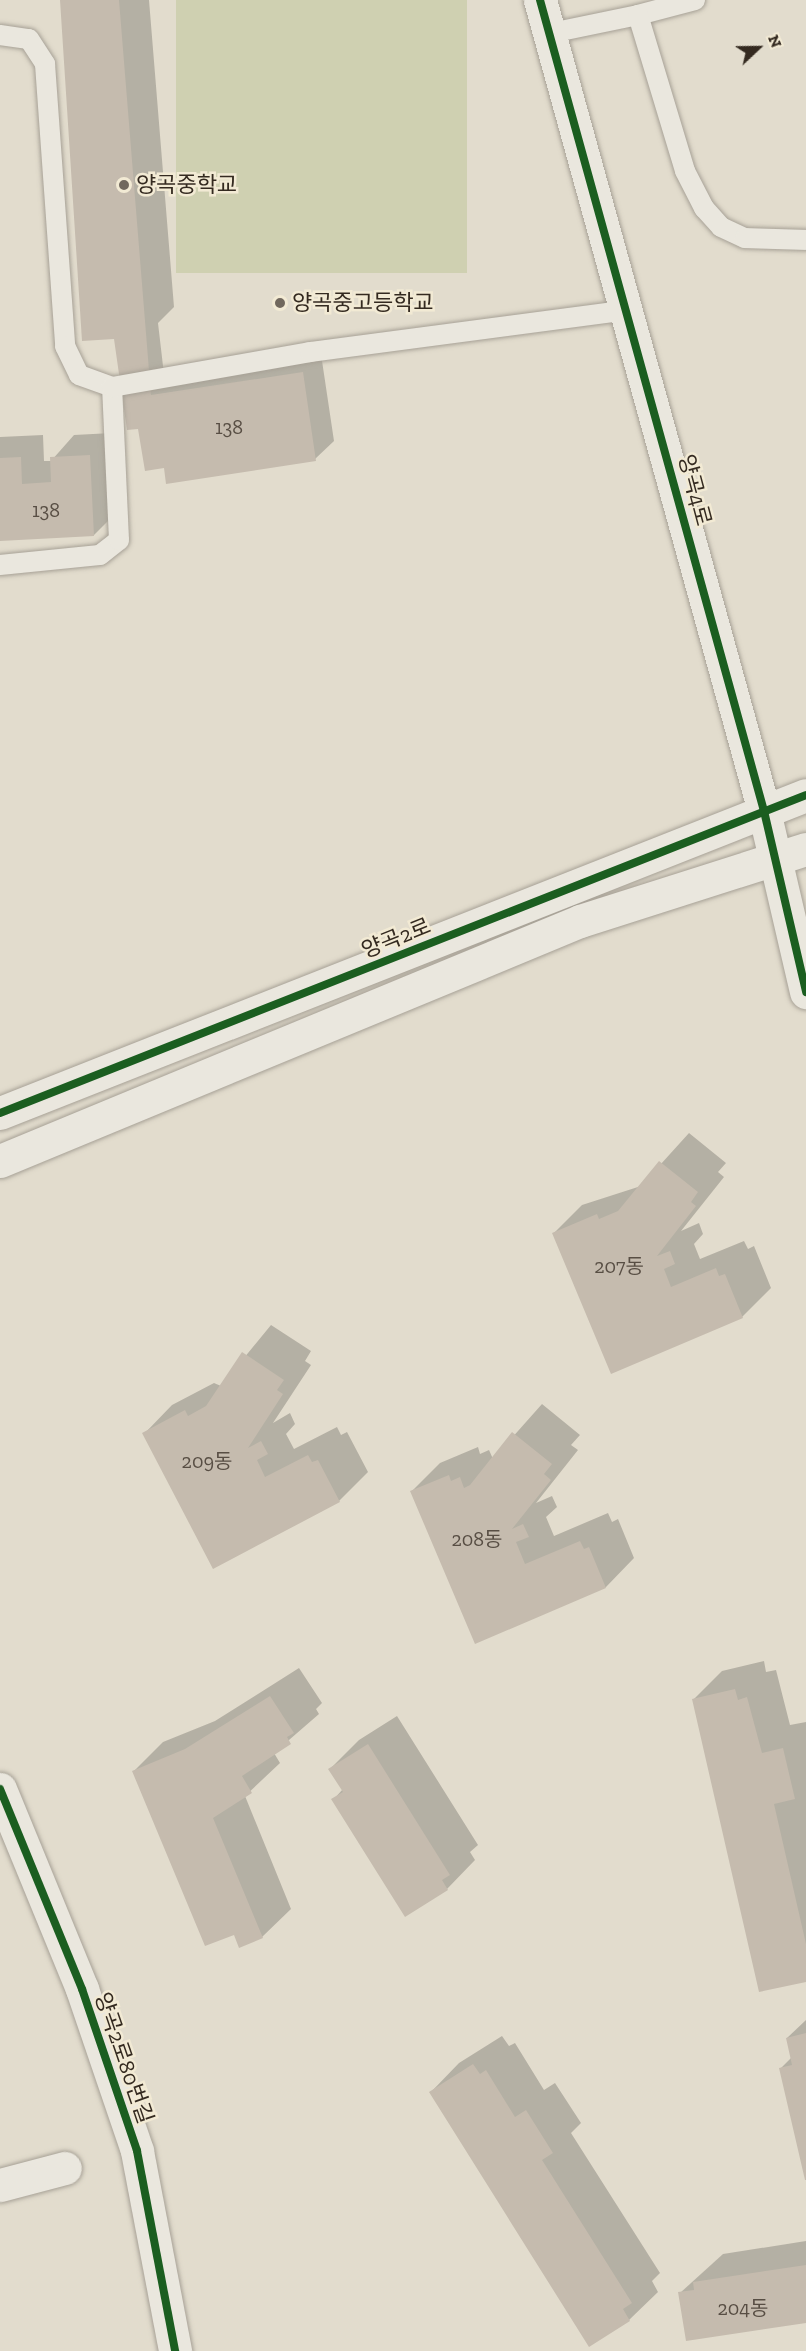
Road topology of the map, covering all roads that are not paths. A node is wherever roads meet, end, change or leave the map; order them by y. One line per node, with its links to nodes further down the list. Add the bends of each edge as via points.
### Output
1 (540, 0): 4 (street, 양곡4로)
2 (695, 0): 3 (lane)
3 (638, 15): 4 (lane); 6 (lane, via 685,171 704,208 721,227 745,238)
4 (551, 33): 7 (street, 양곡4로)
5 (0, 36): 8 (lane, via 29,39 45,64 65,346 79,375)
6 (806, 240)
7 (627, 310): 8 (lane, via 310,352); 11 (street, 양곡4로)
8 (112, 387): 9 (lane, via 119,540 100,555)
9 (0, 564)
10 (806, 795): 11 (street, 양곡2로)
11 (764, 811): 13 (street, 양곡4로); 15 (street, 양곡2로)
12 (806, 849): 13 (street)
13 (775, 858): 14 (street, 양곡4로); 16 (street, via 580,921)
14 (806, 992)
15 (0, 1113)
16 (0, 1161)
17 (0, 1789): 20 (street, 양곡2로80번길, via 82,1989 126,2117)
18 (65, 2168): 19 (street)
19 (0, 2185)
20 (175, 2351)

